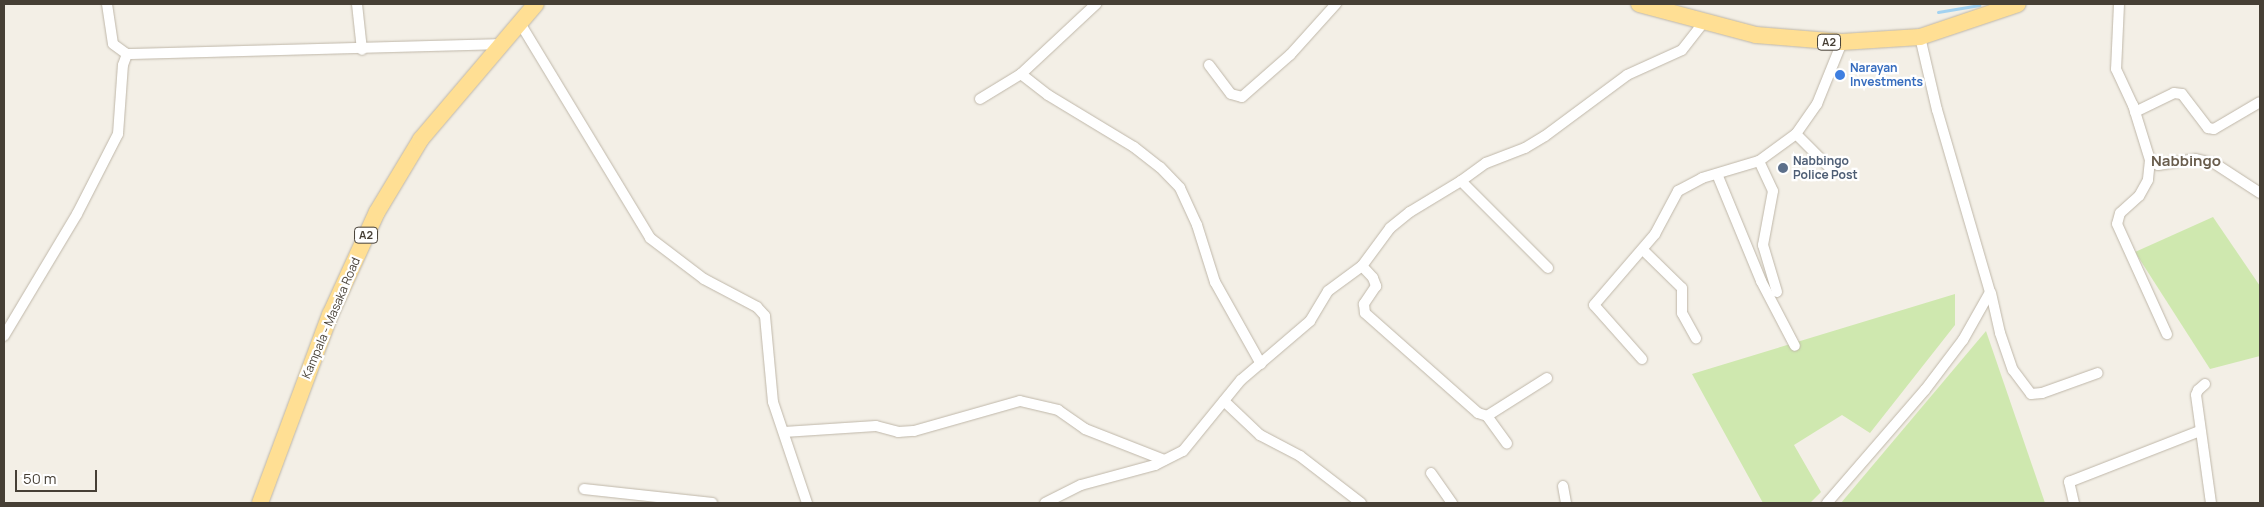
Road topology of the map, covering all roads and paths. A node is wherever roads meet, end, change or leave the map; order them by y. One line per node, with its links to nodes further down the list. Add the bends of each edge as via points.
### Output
1 (107, 4): 15 (street, via 113,44)
2 (358, 4): 14 (street)
3 (536, 4): 9 (main road, Kampala - Masaka Road / A2)
4 (1096, 4): 17 (street)
5 (1336, 4): 16 (street, via 1290,56 1242,97 1231,94)
6 (1639, 4): 10 (main road, A2)
7 (2018, 4): 11 (main road, A2)
8 (2119, 4): 20 (street, via 2116,70)
9 (520, 23): 13 (main road, Kampala - Masaka Road / A2); 45 (street, via 650,238 704,279 751,304 765,316 773,402)
10 (1703, 23): 12 (main road, A2, via 1791,40); 26 (street, via 1682,50 1627,75 1545,136 1525,148 1486,163)
11 (1920, 37): 12 (main road, A2); 32 (street, via 1937,110)
12 (1842, 42): 21 (street, via 1817,104)
13 (500, 44): 14 (street); 51 (main road, Kampala - Masaka Road / A2, via 422,139 377,212 330,315)
14 (362, 50): 15 (street)
15 (127, 54): 34 (street, via 122,65 118,134 77,214)
16 (1209, 65)
17 (1021, 74): 18 (street); 38 (street, via 1048,95 1134,147 1180,188 1215,282)
18 (980, 99)
19 (2260, 102): 20 (street, via 2214,130 2208,128 2182,94 2174,93)
20 (2135, 112): 22 (street)
21 (1796, 134): 23 (street); 24 (street)
22 (2150, 160): 27 (street, via 2158,165 2196,159 2214,163); 33 (street, via 2148,180 2139,196 2120,213 2117,224)
23 (1759, 161): 25 (street); 31 (street, via 1773,191 1763,245)
24 (1834, 172)
25 (1717, 174): 28 (street, via 1678,191 1656,234); 36 (street, via 1761,281)
26 (1461, 182): 29 (street, via 1410,212 1390,228); 30 (street)
27 (2260, 193)
28 (1643, 250): 35 (street, via 1682,288 1682,313); 37 (street, via 1594,305)
29 (1362, 266): 38 (street, via 1337,282 1310,321); 43 (street, via 1376,286 1364,304 1365,313 1469,406)
30 (1548, 268)
31 (1777, 292)
32 (1990, 292): 39 (street, via 2013,370 2031,394); 58 (street, via 1964,340)
33 (2167, 334)
34 (4, 336)
35 (1696, 338)
36 (1795, 346)
37 (1642, 359)
38 (1261, 364): 42 (street)
39 (2098, 373)
40 (1547, 378): 43 (street)
41 (2206, 384): 44 (street, via 2196,395)
42 (1224, 401): 47 (street, via 1183,451); 55 (street, via 1260,434 1308,461)
43 (1487, 416): 46 (street)
44 (2200, 431): 59 (street, via 2069,482); 60 (street)
45 (784, 432): 47 (street, via 876,426 898,432 914,431 1020,401 1058,410 1085,429); 53 (street)
46 (1507, 444)
47 (1164, 460): 54 (street, via 1081,485)
48 (1431, 473): 56 (street)
49 (1563, 486): 57 (street)
50 (584, 490): 52 (street)
51 (260, 503)
52 (712, 503)
53 (806, 503)
54 (1045, 503)
55 (1361, 503)
56 (1452, 503)
57 (1566, 503)
58 (1827, 503)
59 (2074, 503)
60 (2211, 503)

